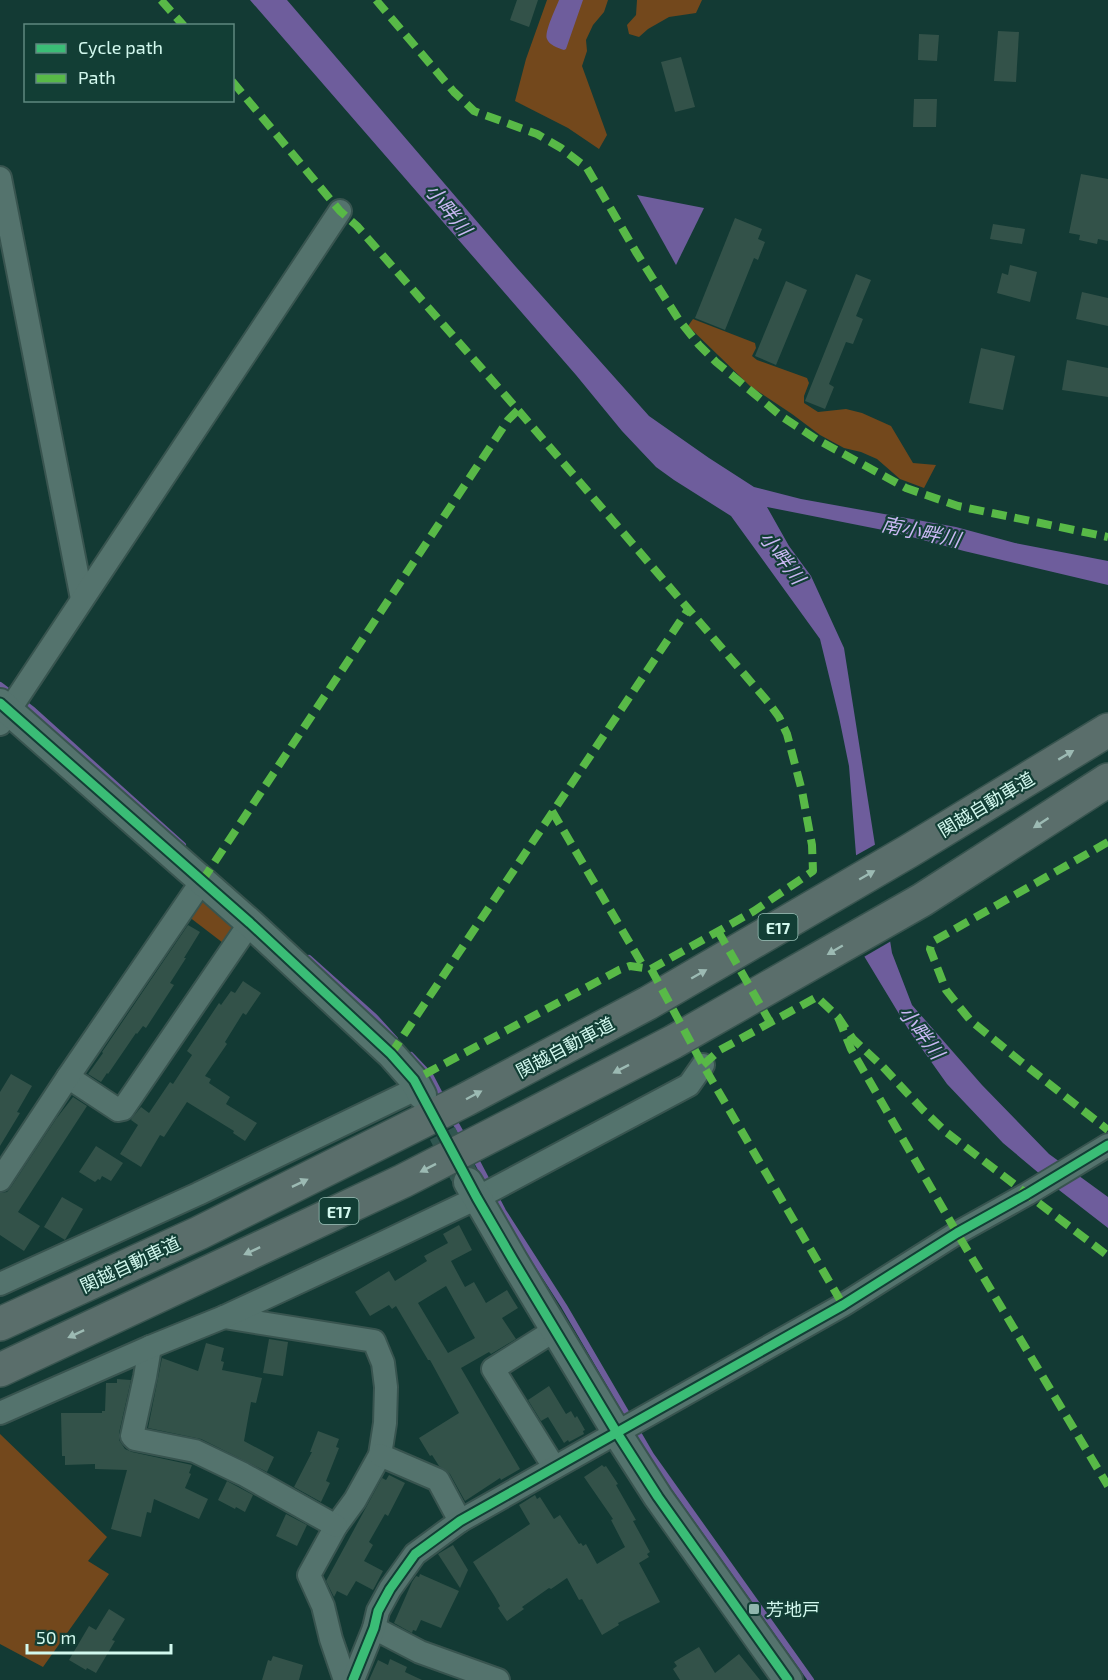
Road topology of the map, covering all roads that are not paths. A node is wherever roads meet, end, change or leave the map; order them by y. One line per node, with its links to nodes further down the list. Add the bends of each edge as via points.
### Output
1 (0, 178): 3 (street)
2 (340, 211): 3 (street)
3 (82, 599): 4 (street)
4 (3, 712): 7 (street)
5 (1108, 730): 17 (highway, 関越自動車道 / E17, one-way to 5, via 209,1228 648,1003)
6 (1108, 780): 20 (highway, E17, one-way to 20, via 922,900 673,1042 403,1180)
7 (202, 880): 8 (street); 10 (street)
8 (250, 923): 10 (street, via 123,1109 118,1110); 11 (street, via 391,1054)
9 (703, 1065): 14 (street, via 689,1085)
10 (68, 1077): 13 (street)
11 (420, 1092): 15 (street)
12 (1108, 1145): 22 (street, via 843,1305)
13 (0, 1180)
14 (473, 1190): 16 (street); 18 (street)
15 (3, 1280)
16 (224, 1317): 19 (street); 23 (street, via 374,1341 383,1363 386,1387)
17 (0, 1324)
18 (555, 1330): 22 (street); 24 (street, via 493,1369)
19 (150, 1347): 21 (street); 26 (street, via 132,1436 135,1439 195,1451)
20 (0, 1370)
21 (0, 1413)
22 (619, 1431): 24 (street); 31 (street, via 664,1506)
23 (380, 1455): 25 (street, via 438,1480); 26 (street)
24 (554, 1467): 25 (street)
25 (460, 1521): 27 (street, via 415,1554 390,1588)
26 (336, 1526): 28 (street, via 309,1575 323,1606)
27 (374, 1628): 29 (street); 30 (street, via 420,1652)
28 (345, 1680)
29 (353, 1680)
30 (498, 1680)
31 (788, 1680)

